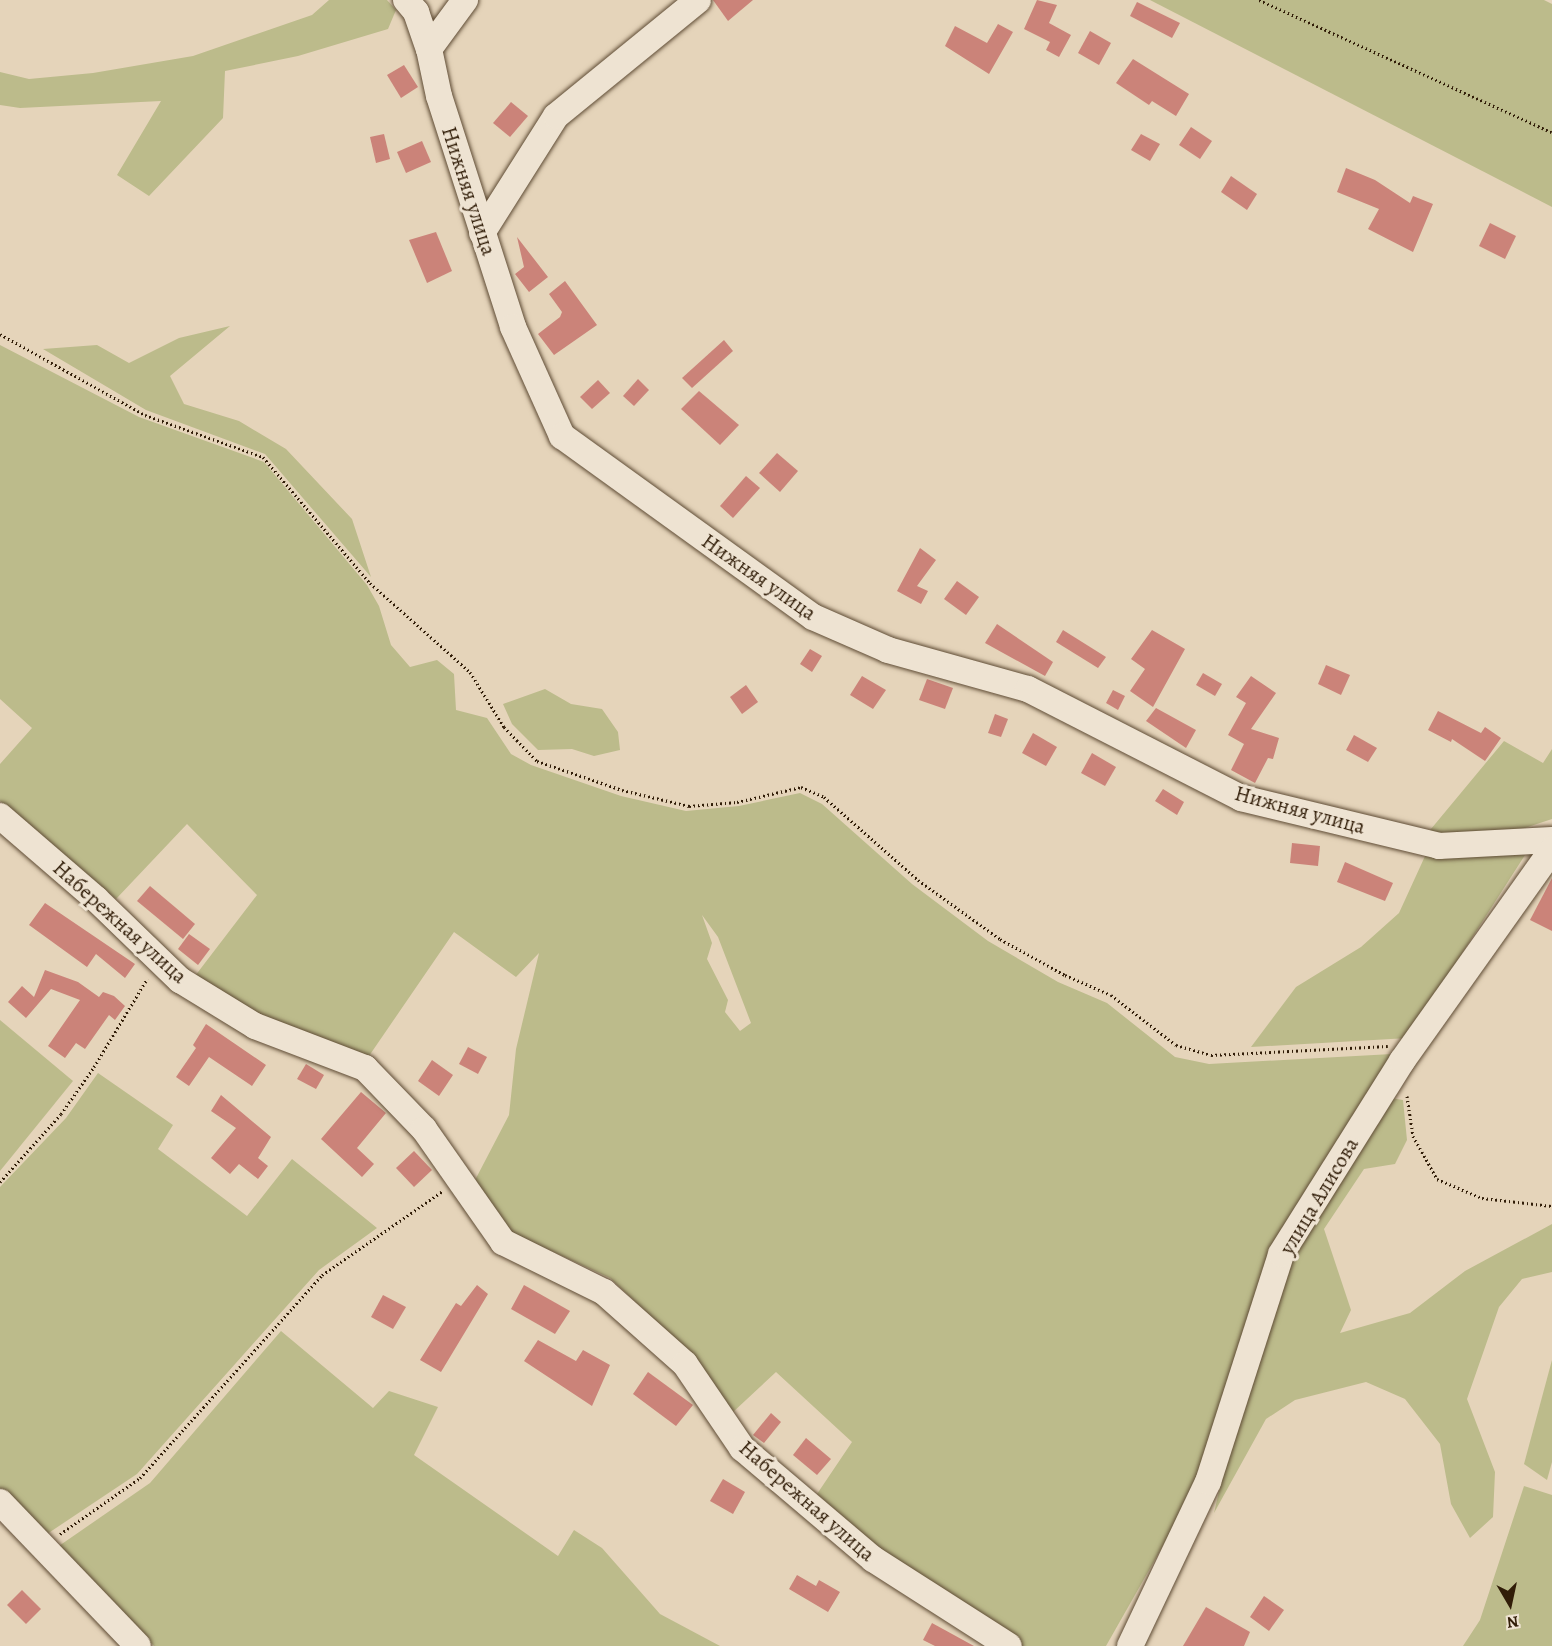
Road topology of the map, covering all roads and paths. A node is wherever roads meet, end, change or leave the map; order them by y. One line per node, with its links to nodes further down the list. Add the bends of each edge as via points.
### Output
1 (406, 0): 5 (street, Нижняя улица, via 416,12)
2 (465, 0): 5 (street)
3 (698, 0): 7 (street, via 556,116)
4 (1259, 0): 6 (path)
5 (429, 49): 7 (street, Нижняя улица, via 439,96)
6 (1552, 132)
7 (482, 233): 10 (street, Нижняя улица, via 513,327 562,436 813,617 888,650 1028,689 1241,798 1439,846)
8 (0, 334): 13 (path, via 145,415 263,457 370,583 470,672 504,727 537,761 622,790 689,806 737,802 801,787 824,797 918,880 1000,939 1111,995 1176,1046 1211,1055)
9 (0, 816): 12 (street, Набережная улица)
10 (1552, 840)
11 (1552, 850): 13 (street, улица Алисова)
12 (158, 959): 15 (street, Набережная улица, via 180,980 255,1026 365,1068 424,1129); 16 (path, via 94,1067 61,1114)
13 (1413, 1045): 22 (street, улица Алисова, via 1281,1254 1208,1482)
14 (1407, 1094): 17 (path, via 1413,1136 1437,1179 1482,1198)
15 (459, 1180): 19 (path, via 322,1275 140,1478); 21 (street, Набережная улица, via 503,1242 604,1292 685,1364 742,1448 855,1544)
16 (0, 1182)
17 (1552, 1206)
18 (0, 1502): 19 (street)
19 (42, 1547): 20 (street)
20 (138, 1646)
21 (1009, 1646)
22 (1130, 1646)

